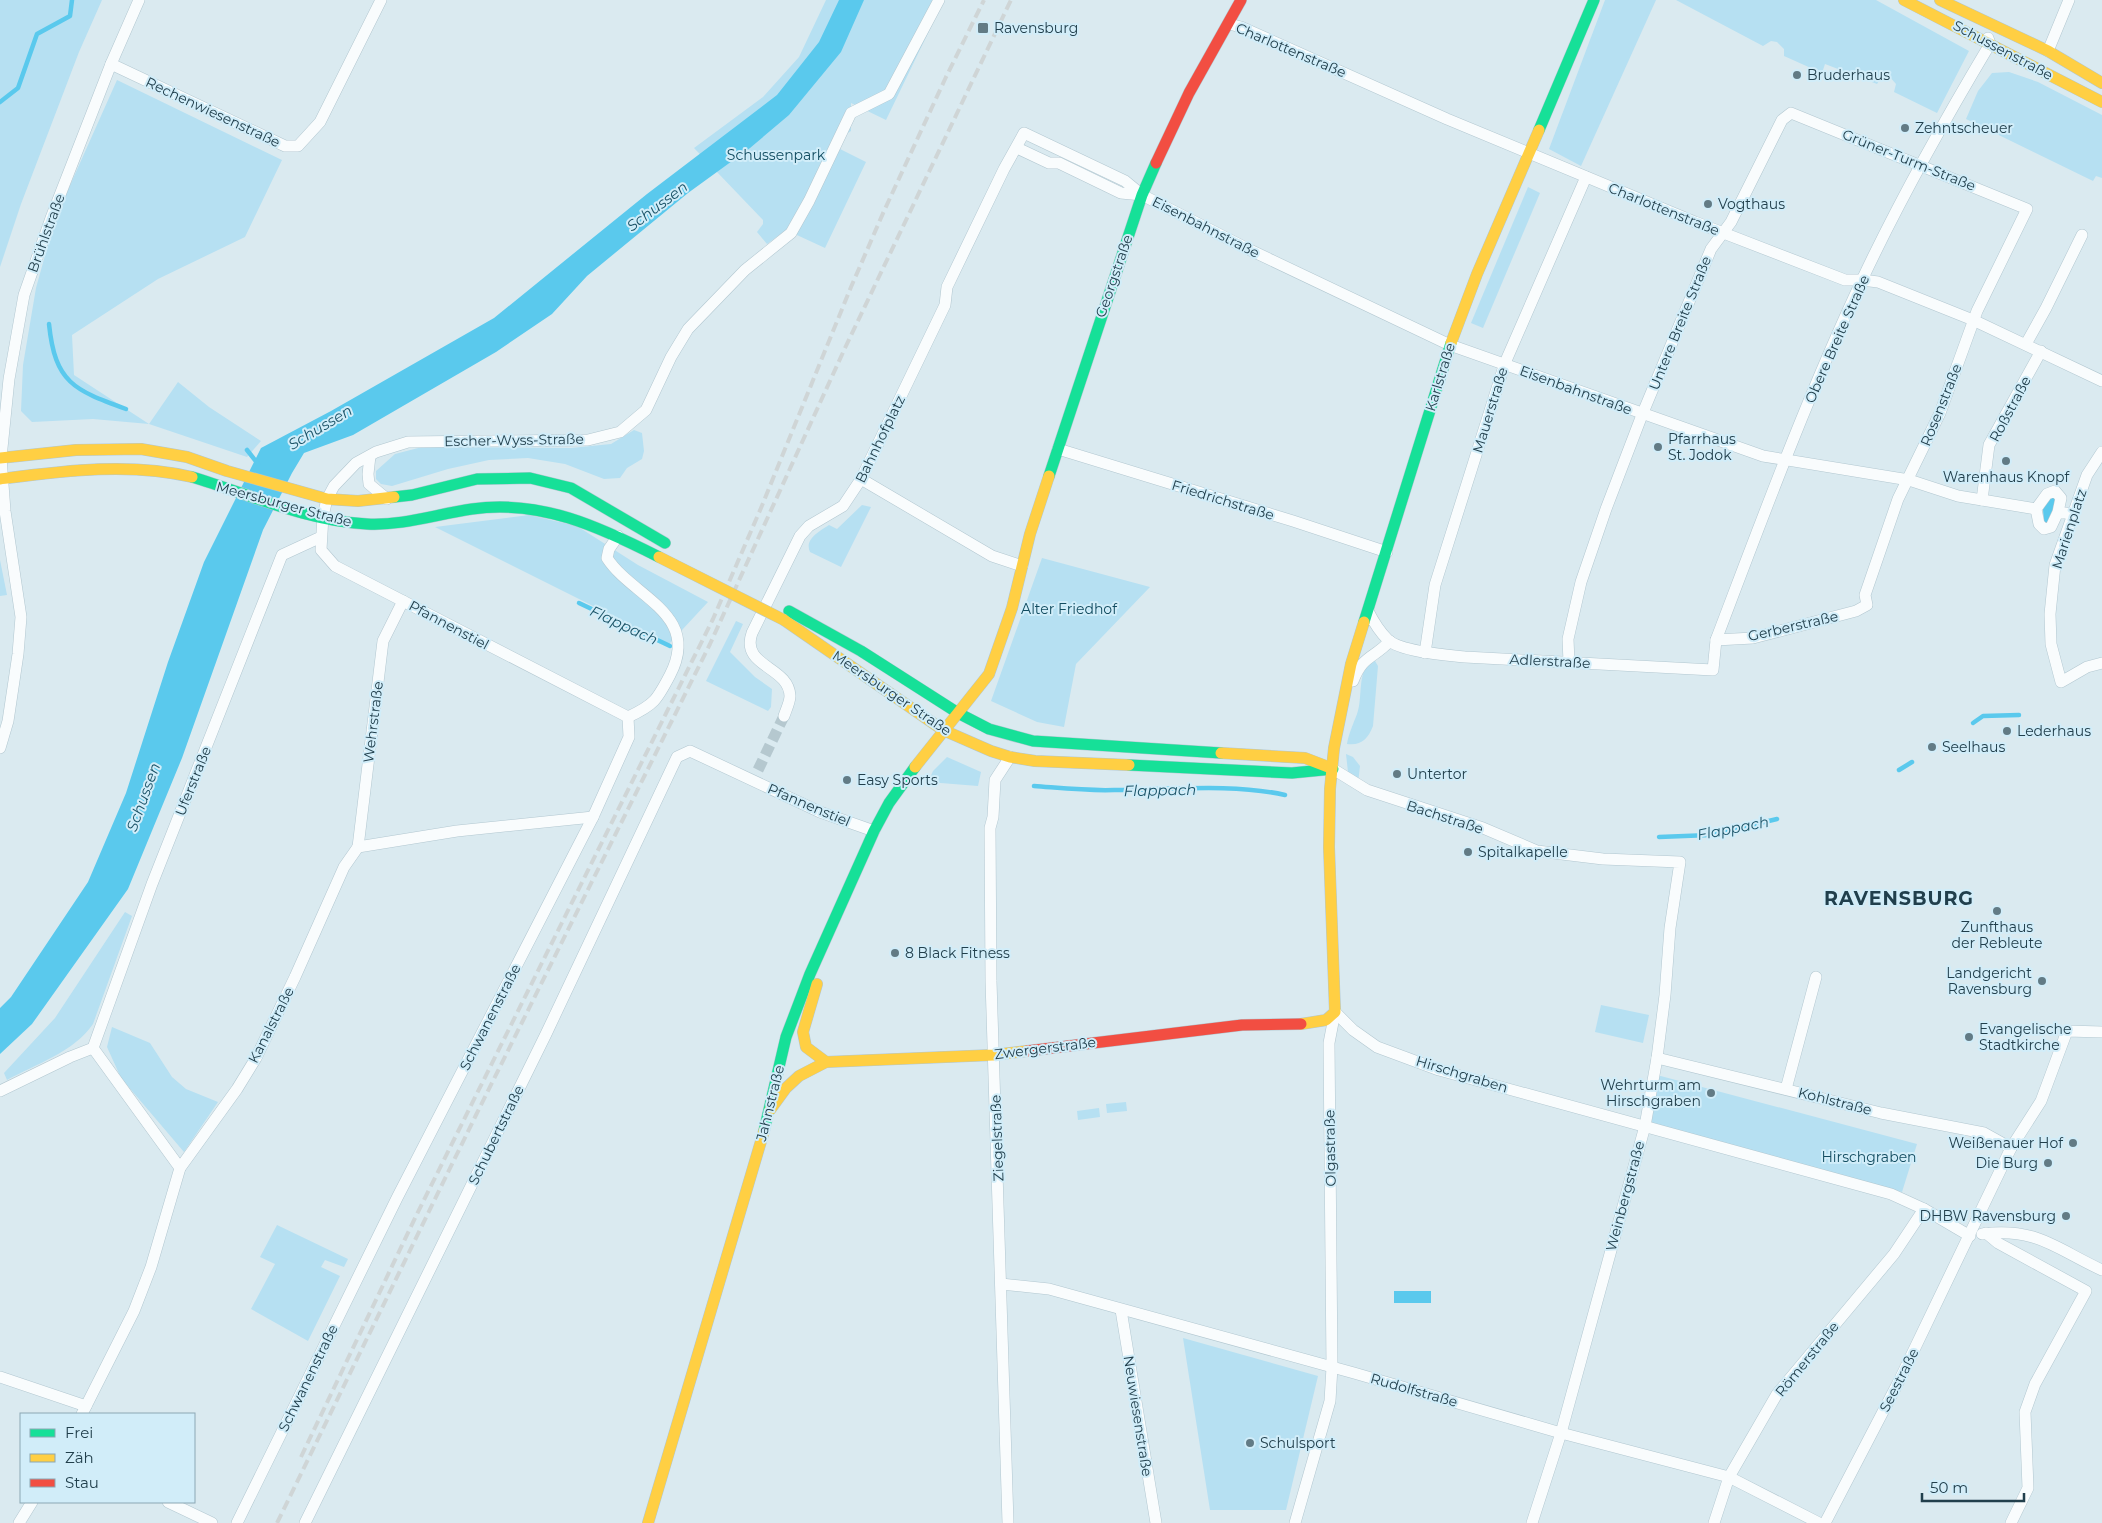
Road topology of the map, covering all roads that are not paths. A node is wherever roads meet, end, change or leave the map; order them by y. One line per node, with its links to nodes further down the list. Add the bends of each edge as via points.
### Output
1 (139, 0): 13 (street, Brühlstraße)
2 (381, 0): 13 (street, Rechenwiesenstraße, via 320,122 298,146 285,146)
3 (939, 0): 36 (street, Escher-Wyss-Straße, via 889,94 851,113 791,232 745,270 688,329 646,410 620,432 588,440 408,442)
4 (1241, 0): 10 (main road, Georgstraße)
5 (1594, 0): 19 (main road, Karlstraße)
6 (1904, 0): 11 (main road, Schussenstraße)
7 (1940, 0): 9 (main road, Schussenstraße)
8 (2069, 0): 12 (street)
9 (1984, 22): 11 (street); 12 (main road, Schussenstraße)
10 (1229, 24): 19 (street, Charlottenstraße); 22 (main road, Georgstraße, via 1189,94)
11 (1990, 44): 15 (main road, Schussenstraße); 20 (street, Obere Breite Straße)
12 (2050, 46): 14 (main road, Schussenstraße)
13 (111, 64): 37 (street, Brühlstraße, via 50,218 24,295)
14 (2102, 83)
15 (2102, 102)
16 (1790, 113): 20 (street, Grüner-Turm-Straße); 24 (street, Untere Breite Straße, via 1782,120)
17 (1024, 133): 18 (street, Bahnhofplatz); 22 (street, Eisenbahnstraße, via 1125,181)
18 (1017, 148): 22 (street, Eisenbahnstraße, via 1049,163 1059,163 1121,193); 40 (street, Bahnhofplatz, via 947,287 945,305)
19 (1529, 154): 21 (street, Charlottenstraße); 29 (main road, Karlstraße)
20 (1921, 165): 23 (street, Grüner-Turm-Straße); 26 (street, Obere Breite Straße)
21 (1586, 177): 24 (street, Charlottenstraße); 31 (street, Mauerstraße)
22 (1142, 195): 29 (street, Eisenbahnstraße); 34 (main road, Georgstraße)
23 (2027, 209): 27 (street, Rosenstraße)
24 (1723, 233): 26 (street, Charlottenstraße, via 1845,280); 33 (street, Untere Breite Straße, via 1710,249)
25 (2082, 235): 28 (street)
26 (1862, 280): 27 (street, Charlottenstraße, via 1878,282); 38 (street, Obere Breite Straße)
27 (1973, 320): 28 (street, Charlottenstraße); 41 (street, Rosenstraße, via 1940,413)
28 (2026, 344): 30 (street, Charlottenstraße)
29 (1450, 345): 31 (street, Eisenbahnstraße); 52 (main road, Karlstraße)
30 (2041, 351): 32 (street, Charlottenstraße); 44 (street, Roßstraße, via 1990,445)
31 (1504, 363): 33 (street, Eisenbahnstraße); 60 (street, Mauerstraße, via 1435,586)
32 (2102, 381)
33 (1642, 415): 38 (street, Eisenbahnstraße, via 1763,456); 61 (street, Untere Breite Straße, via 1581,582 1568,639)
34 (1058, 449): 52 (street, Friedrichstraße); 53 (main road, Georgstraße)
35 (2102, 452): 47 (street, Marienplatz, via 2087,475)
36 (370, 456): 42 (street, Escher-Wyss-Straße, via 346,472); 43 (street, via 369,484)
37 (1, 458): 39 (street, Brühlstraße); 42 (main road, Meersburger Straße, via 76,450 141,449 186,456 227,471)
38 (1784, 460): 41 (street, Eisenbahnstraße); 58 (street, Obere Breite Straße)
39 (1, 479): 48 (main road, Meersburger Straße, via 101,470 143,470 182,475); 69 (street, Brühlstraße, via 21,616 8,721)
40 (861, 479): 53 (street, via 992,556); 66 (street, Bahnhofplatz, via 843,506 809,526 800,536 749,642 751,652 758,660 786,682 790,697)
41 (1909, 480): 44 (street, Eisenbahnstraße); 55 (street, Rosenstraße, via 1898,499 1865,595)
42 (327, 498): 43 (main road, Meersburger Straße); 48 (street, Pfannenstiel)
43 (387, 499): 51 (main road, Meersburger Straße, via 477,479 530,478 570,488)
44 (1982, 500): 45 (street, Eisenbahnstraße)
45 (2036, 509): 46 (street, via 2039,524 2044,529 2051,528); 46 (street, via 2047,494 2055,491 2060,498)
46 (2058, 512): 47 (street)
47 (2072, 514): 62 (street, Marienplatz, via 2055,565 2050,614 2051,644 2061,682 2087,667)
48 (323, 516): 49 (main road, Meersburger Straße, via 371,525 488,507 533,508 590,523); 50 (street, Pfannenstiel)
49 (618, 536): 57 (main road, Meersburger Straße, bridge); 67 (street, via 607,558 615,570 657,604 674,627 678,650 674,667 657,700)
50 (321, 537): 54 (street, Pfannenstiel, via 321,550 335,566); 83 (street, Uferstraße, via 282,556 152,884)
51 (665, 543)
52 (1387, 552): 56 (main road, Karlstraße)
53 (1022, 566): 65 (main road, Georgstraße, via 1012,608 989,674)
54 (403, 601): 67 (street, Pfannenstiel); 77 (street, Wehrstraße, via 383,641)
55 (1867, 605): 58 (street, Gerberstraße, via 1856,611 1753,638)
56 (1368, 611): 59 (street); 64 (main road, Karlstraße)
57 (787, 616): 65 (main road, Meersburger Straße, via 861,651); 68 (main road, Meersburger Straße)
58 (1716, 640): 63 (street, Obere Breite Straße)
59 (1390, 642): 60 (street, Adlerstraße); 64 (street, via 1379,653 1366,658 1358,668)
60 (1425, 653): 61 (street, Adlerstraße)
61 (1569, 662): 63 (street, Adlerstraße)
62 (2102, 663)
63 (1713, 670)
64 (1342, 709): 72 (main road, Karlstraße)
65 (958, 713): 68 (main road, Jahnstraße); 72 (main road, Meersburger Straße, via 989,729 1033,741 1305,758)
66 (784, 716)
67 (628, 718): 75 (street, Schwanenstraße, via 629,737)
68 (943, 730): 71 (main road, Meersburger Straße); 76 (main road, Jahnstraße, via 889,803)
69 (0, 748)
70 (690, 752): 74 (street, Pfannenstiel); 109 (street, Schubertstraße, via 677,757 546,1034)
71 (1010, 758): 72 (main road, Meersburger Straße, via 1292,773); 84 (street, Ziegelstraße, via 995,780 990,828)
72 (1333, 769): 78 (street, Bachstraße, via 1367,790 1483,828 1537,851 1603,859); 81 (main road, Olgastraße, via 1329,847)
73 (758, 770): 74 (street)
74 (752, 781): 76 (street, Pfannenstiel, via 820,812)
75 (593, 817): 77 (street, via 457,831); 108 (street, Schwanenstraße, via 397,1198)
76 (874, 831): 79 (main road, Jahnstraße)
77 (358, 848): 92 (street, Kanalstraße, via 344,867 256,1058)
78 (1680, 862): 85 (street, Weinbergstraße)
79 (822, 950): 86 (main road, via 819,977 803,1032 806,1047); 89 (main road, Jahnstraße, via 786,1037)
80 (1816, 977): 87 (street)
81 (1335, 1012): 84 (main road, Zwergerstraße, via 1326,1020 1305,1024 1242,1025); 90 (street, Hirschgraben, via 1377,1047 1439,1070); 99 (street, Olgastraße, via 1330,1043)
82 (2102, 1032): 91 (street, via 2068,1031 2040,1101)
83 (93, 1048): 88 (street); 92 (street)
84 (993, 1055): 86 (main road, Zwergerstraße); 97 (street, Ziegelstraße)
85 (1657, 1058): 87 (street, Kohlstraße); 90 (street, Weinbergstraße)
86 (826, 1062): 89 (main road, Zwergerstraße, via 786,1088)
87 (1786, 1089): 91 (street, Kohlstraße, via 1881,1113 1984,1133)
88 (0, 1091)
89 (770, 1110): 110 (main road, Jahnstraße)
90 (1645, 1126): 93 (street, Hirschgraben, via 1856,1183); 102 (street, Weinbergstraße)
91 (2010, 1148): 95 (street)
92 (180, 1168): 101 (street, Kanalstraße, via 141,1293)
93 (1924, 1209): 95 (street, Hirschgraben); 103 (street, Römerstraße, via 1894,1254 1777,1394)
94 (1986, 1233): 95 (street); 96 (street, via 1995,1231 2044,1240); 118 (street, via 1998,1243 2086,1291 2035,1384 2025,1412 2028,1488)
95 (1970, 1236): 117 (street, Seestraße)
96 (2102, 1270)
97 (1001, 1284): 98 (street, Rudolfstraße, via 1049,1290); 111 (street, Ziegelstraße)
98 (1121, 1310): 99 (street, Rudolfstraße); 112 (street, Neuwiesenstraße)
99 (1332, 1367): 102 (street, Rudolfstraße); 113 (street, Olgastraße, via 1330,1401)
100 (0, 1377): 101 (street)
101 (84, 1410)
102 (1561, 1433): 103 (street, Rudolfstraße); 114 (street, Weinbergstraße)
103 (1729, 1477): 115 (street, Römerstraße); 116 (street, Rudolfstraße)
104 (31, 1503): 106 (street)
105 (170, 1503): 107 (street)
106 (19, 1523)
107 (212, 1523)
108 (237, 1523)
109 (305, 1523)
110 (648, 1523)
111 (1008, 1523)
112 (1156, 1523)
113 (1295, 1523)
114 (1532, 1523)
115 (1714, 1523)
116 (1819, 1523)
117 (1825, 1523)
118 (2011, 1523)

